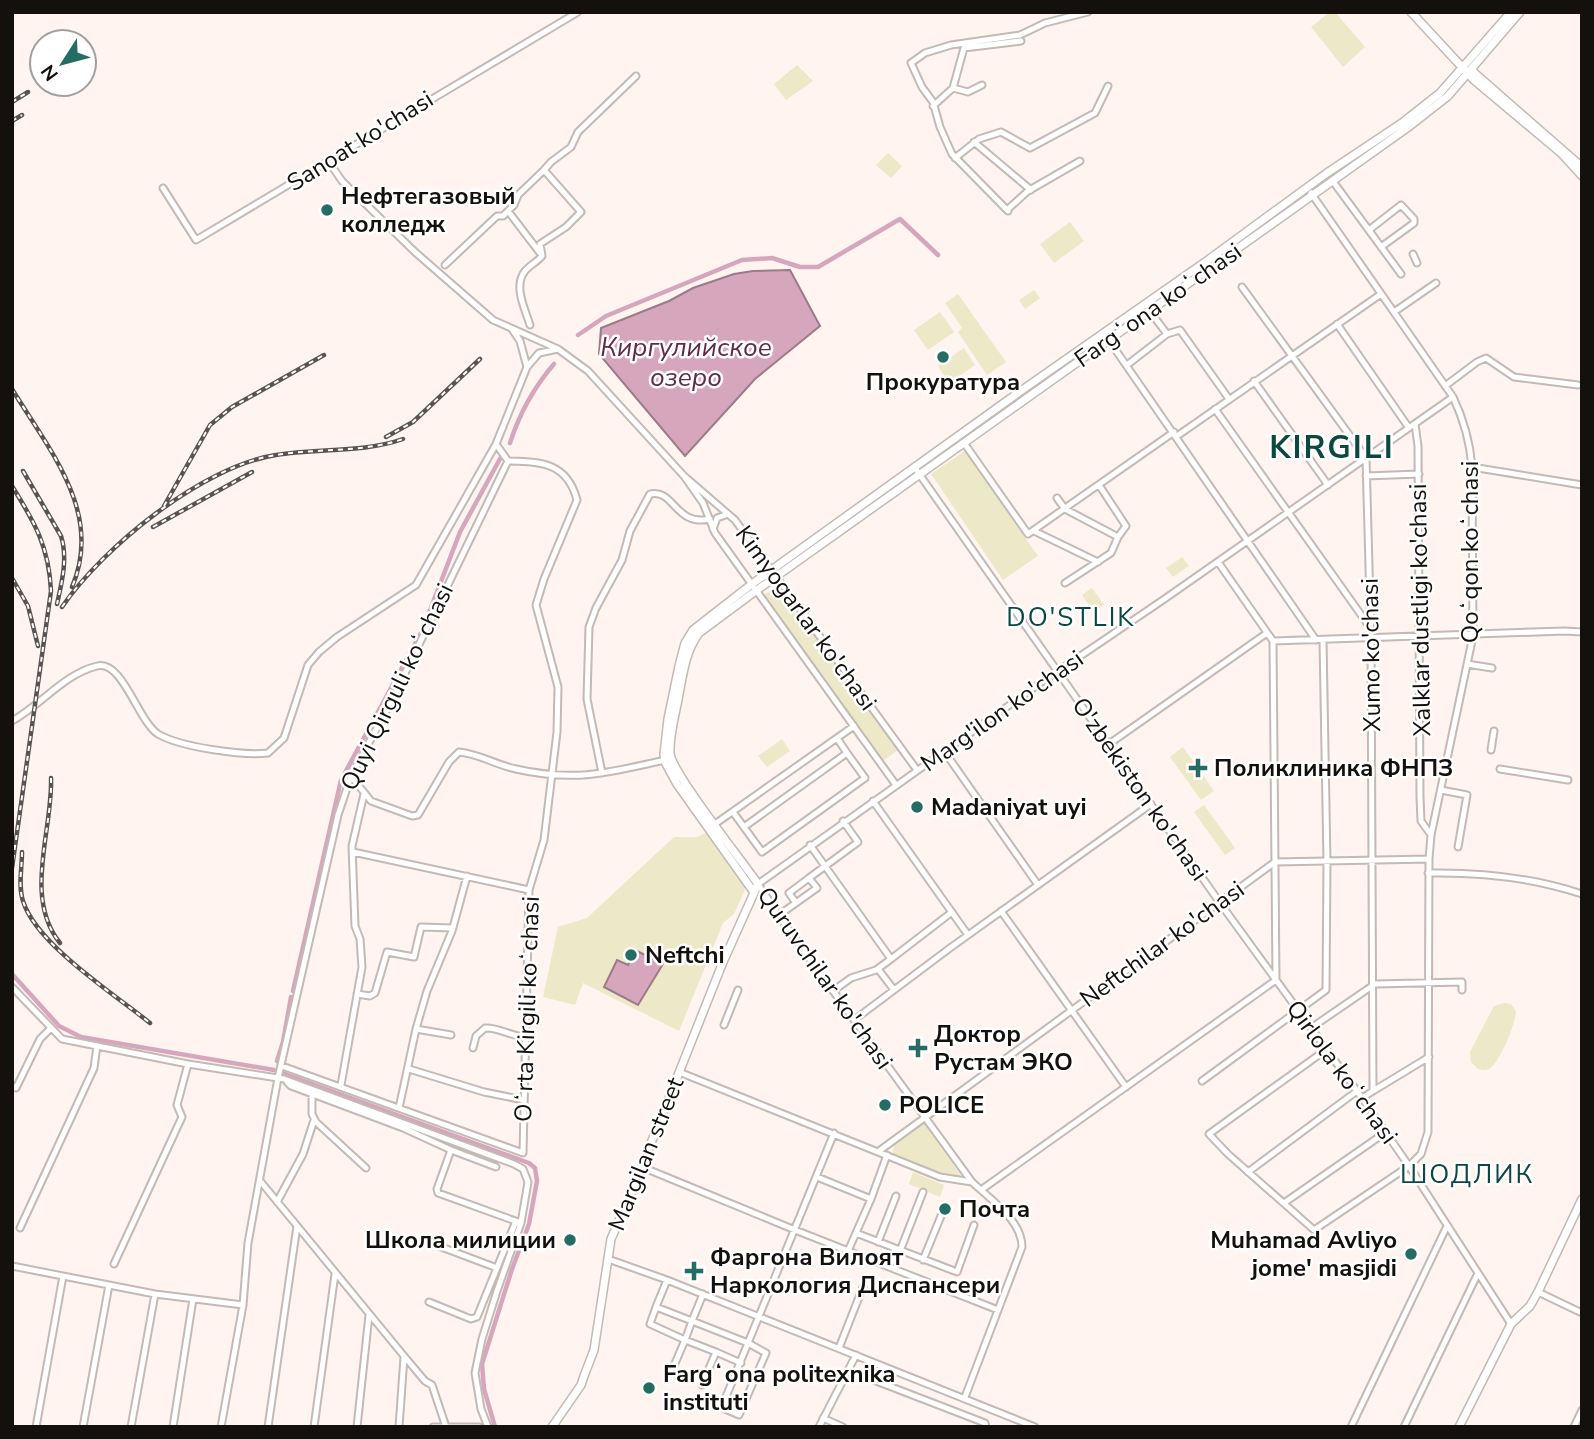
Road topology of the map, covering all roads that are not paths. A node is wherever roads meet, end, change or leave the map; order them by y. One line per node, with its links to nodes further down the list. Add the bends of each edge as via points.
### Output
1 (579, 12): 16 (street, Sanoat ko'chasi)
2 (1088, 12): 12 (street, via 1020,35 951,45 917,57 911,63)
3 (1411, 12): 7 (main road)
4 (1511, 12): 7 (main road, Fargʻona koʻchasi)
5 (1520, 12): 7 (main road, Fargʻona koʻchasi)
6 (1021, 41): 11 (street, via 964,48)
7 (1467, 69): 17 (main road); 19 (main road); 20 (main road, Fargʻona koʻchasi, via 1434,108); 23 (main road, Fargʻona koʻchasi)
8 (636, 76): 18 (street)
9 (982, 85): 11 (street, via 968,92)
10 (1108, 86): 13 (street, via 1095,113 1030,148 1001,132)
11 (953, 88): 12 (street)
12 (933, 106): 14 (street)
13 (974, 142): 14 (street); 22 (street)
14 (955, 158): 22 (street, via 1008,210)
15 (1080, 161): 22 (street)
16 (329, 162): 21 (street, Sanoat ko'chasi, via 196,240); 39 (street, Kimyogarlar ko'chasi, via 342,181 415,252 493,320)
17 (1582, 167)
18 (544, 170): 24 (street); 28 (street, via 581,212 540,244)
19 (1582, 176)
20 (1332, 180): 23 (main road, Fargʻona koʻchasi); 25 (street)
21 (163, 188)
22 (1031, 190)
23 (1309, 191): 34 (street, Qoʻqon koʻchasi); 35 (main road, Fargʻona koʻchasi); 59 (main road, Fargʻona koʻchasi)
24 (508, 211): 28 (street); 30 (street)
25 (1369, 230): 26 (street); 26 (street, via 1401,205 1414,219)
26 (1381, 247): 31 (street)
27 (1413, 254): 29 (street)
28 (542, 256): 38 (street, via 525,271 519,287)
29 (1417, 263)
30 (445, 265)
31 (1401, 274)
32 (1436, 283): 36 (street)
33 (1242, 287): 43 (street)
34 (1381, 293): 36 (street, Qoʻqon koʻchasi); 37 (street)
35 (1149, 310): 40 (street); 41 (main road, Fargʻona koʻchasi)
36 (1394, 313): 48 (street, Qoʻqon koʻchasi)
37 (1337, 324): 43 (street); 52 (street, Xalklar dustligi ko'chasi)
38 (530, 325)
39 (512, 328): 42 (street, Kimyogarlar ko'chasi); 45 (street)
40 (1167, 334): 44 (street); 50 (street, via 1180,330)
41 (1108, 339): 44 (street); 54 (main road, Fargʻona koʻchasi)
42 (558, 349): 45 (street, via 538,353); 62 (street, Kimyogarlar ko'chasi, via 588,371)
43 (1292, 355): 46 (street); 56 (street)
44 (1127, 365): 53 (street)
45 (527, 367): 55 (street)
46 (1254, 381): 50 (street); 64 (street)
47 (1578, 385): 48 (street, via 1514,377 1486,358)
48 (1446, 386): 49 (street, Qoʻqon koʻchasi)
49 (1453, 397): 52 (street, Marg'ilon ko'chasi); 58 (street, Qoʻqon koʻchasi, via 1464,422)
50 (1229, 399): 51 (street)
51 (1215, 409): 53 (street); 68 (street)
52 (1412, 426): 56 (street, Marg'ilon ko'chasi); 60 (street, Xalklar dustligi ko'chasi)
53 (1175, 434): 63 (street); 74 (street)
54 (964, 443): 59 (main road, Fargʻona koʻchasi); 72 (street, via 1028,534)
55 (496, 444): 57 (street); 92 (street, via 416,585 337,637 307,665 284,738 268,753 238,754 157,733 108,666 77,675)
56 (1366, 458): 61 (street, Xumo ko'chasi); 64 (street, Marg'ilon ko'chasi)
57 (508, 460): 104 (street, Oʻrta Kirgili koʻchasi, via 547,462 568,480 577,500 536,605 558,687); 105 (street, Quyi Qirguli koʻchasi)
58 (1472, 467): 65 (street); 83 (street, Qoʻqon koʻchasi)
59 (917, 472): 77 (main road, Fargʻona koʻchasi); 91 (street, O'zbekiston ko'chasi)
60 (1419, 474): 61 (street); 84 (street, Xalklar dustligi ko'chasi)
61 (1366, 475): 80 (street, Xumo ko'chasi)
62 (684, 476): 69 (street, Kimyogarlar ko'chasi); 70 (street, Kimyogarlar ko'chasi)
63 (1099, 485): 67 (street); 73 (street, via 1126,526)
64 (1328, 485): 68 (street, Marg'ilon ko'chasi)
65 (1582, 485)
66 (1057, 498): 67 (street)
67 (1065, 509): 72 (street); 73 (street)
68 (1288, 513): 74 (street, Marg'ilon ko'chasi); 80 (street)
69 (728, 514): 71 (street, via 717,518); 77 (street, Kimyogarlar ko'chasi)
70 (710, 519): 71 (street, Kimyogarlar ko'chasi); 103 (street, via 688,519 664,496 650,494 596,608 589,627 587,699)
71 (713, 529): 79 (street, Kimyogarlar ko'chasi)
72 (1034, 531): 75 (street)
73 (1118, 537): 75 (street, via 1111,553)
74 (1248, 541): 76 (street, Marg'ilon ko'chasi); 85 (street)
75 (1098, 562): 78 (street)
76 (1218, 562): 82 (street); 91 (street, Marg'ilon ko'chasi)
77 (776, 573): 79 (main road, Quruvchilar ko'chasi); 102 (street, Kimyogarlar ko'chasi)
78 (1065, 583)
79 (754, 587): 93 (street, Kimyogarlar ko'chasi); 100 (main road, Quruvchilar ko'chasi, via 699,624 685,643 668,719); 114 (main road, Quruvchilar ko'chasi, via 694,639 674,719 672,760)
80 (1371, 628): 86 (street, Xumo ko'chasi)
81 (1582, 632): 83 (street)
82 (1267, 633): 88 (street); 96 (street)
83 (1473, 636): 84 (street); 89 (street, Qoʻqon koʻchasi)
84 (1420, 637): 86 (street); 116 (street, Xalklar dustligi ko'chasi, via 1421,809 1424,826)
85 (1316, 639): 87 (street); 88 (street)
86 (1371, 639): 87 (street); 121 (street, Xumo ko'chasi)
87 (1323, 640): 123 (street)
88 (1273, 641): 122 (street)
89 (1467, 664): 90 (street); 108 (street, Qoʻqon koʻchasi)
90 (1492, 668)
91 (1058, 671): 96 (street, O'zbekiston ko'chasi); 98 (street, Marg'ilon ko'chasi)
92 (12, 721)
93 (853, 726): 95 (street); 107 (street, Kimyogarlar ko'chasi)
94 (1494, 731): 97 (street)
95 (837, 738): 99 (street); 112 (street)
96 (1109, 744): 111 (street, O'zbekiston ko'chasi)
97 (1491, 750)
98 (944, 751): 102 (street, Marg'ilon ko'chasi); 128 (street)
99 (847, 753): 115 (street); 115 (street, via 865,778 762,852)
100 (665, 760): 103 (street); 129 (main road, Quruvchilar ko'chasi, via 677,783)
101 (1500, 769): 106 (street)
102 (917, 770): 107 (street, Marg'ilon ko'chasi)
103 (601, 774): 104 (street)
104 (553, 775): 109 (street, via 459,752 418,815 389,808); 130 (street, Oʻrta Kirgili koʻchasi, via 544,840)
105 (351, 776): 109 (street); 164 (street, Quyi Qirguli koʻchasi, via 338,815)
106 (1568, 780)
107 (896, 785): 110 (street, Marg'ilon ko'chasi)
108 (1441, 790): 116 (street, Qoʻqon koʻchasi); 118 (street, via 1467,795)
109 (364, 794): 119 (street)
110 (873, 801): 113 (street, Marg'ilon ko'chasi); 135 (street)
111 (1151, 804): 128 (street); 133 (street, O'zbekiston ko'chasi)
112 (733, 812): 114 (street); 115 (street)
113 (843, 821): 117 (street, Marg'ilon ko'chasi); 124 (street, via 858,842)
114 (715, 824): 129 (main road, Quruvchilar ko'chasi)
115 (744, 827)
116 (1432, 835): 120 (street, Qoʻqon koʻchasi)
117 (810, 845): 124 (street); 129 (street, Marg'ilon ko'chasi)
118 (1458, 847)
119 (353, 852): 126 (street); 149 (street, via 355,926 362,954)
120 (1429, 859): 121 (street); 125 (street, Qoʻqon koʻchasi)
121 (1374, 861): 123 (street); 143 (street, Xumo ko'chasi)
122 (1275, 862): 123 (street); 133 (street, Neftchilar ko'chasi); 141 (street)
123 (1327, 862): 151 (street, via 1326,990)
124 (825, 866): 127 (street); 139 (street)
125 (1428, 873): 131 (street, via 1521,880); 142 (street, Qoʻqon koʻchasi)
126 (467, 876): 130 (street); 137 (street)
127 (809, 878): 132 (street, via 789,893); 132 (street, via 817,888)
128 (1038, 885): 134 (street)
129 (755, 887): 136 (street, Quruvchilar ko'chasi); 166 (main road, Margilan street)
130 (529, 890): 158 (street, Oʻrta Kirgili koʻchasi)
131 (1582, 894)
132 (796, 903): 136 (street)
133 (1220, 903): 141 (street, Qirlola koʻchasi); 150 (street, Neftchilar ko'chasi)
134 (1001, 911): 138 (street); 150 (street)
135 (952, 912): 138 (street); 139 (street)
136 (779, 915): 148 (street, Quruvchilar ko'chasi)
137 (453, 928): 149 (street, via 421,927 414,957 387,952 375,993); 156 (street)
138 (968, 935): 146 (street)
139 (891, 958): 140 (street)
140 (878, 970): 146 (street); 148 (street, via 851,978)
141 (1276, 979): 151 (street, Qirlola koʻchasi); 171 (street)
142 (1427, 982): 143 (street); 147 (street, via 1462,982); 162 (street, Qoʻqon koʻchasi)
143 (1375, 984): 155 (street); 173 (street, Xumo ko'chasi)
144 (12, 987): 154 (street)
145 (738, 990): 153 (street)
146 (894, 990): 152 (street)
147 (1462, 990)
148 (833, 991): 152 (street, Quruvchilar ko'chasi)
149 (357, 994): 169 (street)
150 (1071, 1010): 171 (street); 178 (street, Neftchilar ko'chasi)
151 (1298, 1010): 155 (street, Qirlola koʻchasi); 168 (street)
152 (854, 1020): 178 (street, Quruvchilar ko'chasi)
153 (724, 1025)
154 (51, 1028): 159 (street, via 62,1039); 170 (street, via 16,1088)
155 (1311, 1028): 161 (street, Qirlola koʻchasi)
156 (416, 1029): 157 (street); 165 (street)
157 (452, 1035)
158 (527, 1037): 160 (street, via 485,1028); 176 (street, Oʻrta Kirgili koʻchasi)
159 (97, 1046): 163 (street); 205 (street, via 94,1068)
160 (472, 1048)
161 (1327, 1049): 172 (street, Qirlola koʻchasi); 189 (street, via 1210,1133)
162 (1429, 1057): 173 (street); 185 (street, Qoʻqon koʻchasi, via 1428,1132 1421,1154)
163 (188, 1063): 167 (street); 214 (street, via 177,1105 182,1116)
164 (282, 1066): 167 (street, Quyi Qirguli koʻchasi); 169 (street, Oʻrta Kirgili koʻchasi)
165 (409, 1069): 176 (street); 177 (street)
166 (680, 1072): 181 (street); 187 (main road, Margilan street)
167 (281, 1079): 174 (street); 191 (street, Quyi Qirguli koʻchasi); 201 (street, via 523,1169 528,1182)
168 (1202, 1081)
169 (341, 1085): 177 (street, Oʻrta Kirgili koʻchasi)
170 (12, 1086)
171 (1126, 1087): 193 (street)
172 (1357, 1091): 175 (street, Qirlola koʻchasi); 189 (street)
173 (1373, 1091): 175 (street)
174 (312, 1094): 179 (street); 182 (street)
175 (1362, 1098): 180 (street, Qirlola koʻchasi)
176 (524, 1100): 177 (street, Oʻrta Kirgili koʻchasi, via 522,1154)
177 (399, 1108)
178 (924, 1117): 183 (street, Neftchilar ko'chasi); 192 (street, Quruvchilar ko'chasi)
179 (314, 1120): 188 (street); 198 (street, via 303,1154)
180 (1386, 1132): 185 (street, Qirlola koʻchasi); 199 (street)
181 (834, 1133): 183 (street); 190 (street)
182 (451, 1150): 186 (street); 201 (street, via 438,1193)
183 (879, 1151): 184 (street)
184 (887, 1155): 192 (street, via 940,1177); 196 (street)
185 (1409, 1166): 199 (street, via 1314,1230); 204 (street, Qirlola koʻchasi)
186 (496, 1167)
187 (642, 1167): 206 (street); 212 (main road, Margilan street, via 611,1239)
188 (366, 1168)
189 (1248, 1172): 199 (street)
190 (817, 1177): 196 (street); 206 (street)
191 (261, 1182): 198 (street); 229 (street, Quyi Qirguli koʻchasi, via 248,1243)
192 (972, 1182): 193 (street, Quruvchilar ko'chasi)
193 (981, 1190): 231 (street, Quruvchilar ko'chasi, via 1012,1222 1022,1241)
194 (923, 1192): 210 (street)
195 (896, 1196): 208 (street)
196 (871, 1199): 207 (street)
197 (1582, 1199): 224 (main road)
198 (277, 1202): 202 (street)
199 (1284, 1203)
200 (940, 1216): 213 (street)
201 (519, 1222): 217 (street); 262 (street, via 475,1373)
202 (297, 1225): 218 (street); 256 (street)
203 (974, 1225): 213 (street, via 957,1272)
204 (1447, 1226): 219 (street, Qirlola koʻchasi); 268 (street)
205 (20, 1228)
206 (795, 1230): 211 (street); 234 (street)
207 (856, 1233): 208 (street); 211 (street)
208 (878, 1242): 210 (street)
209 (436, 1245): 217 (street)
210 (897, 1250): 213 (street); 216 (street)
211 (848, 1251): 216 (street)
212 (608, 1259): 221 (street); 263 (main road, Margilan street, via 594,1350 581,1385)
213 (923, 1260)
214 (114, 1264)
215 (12, 1266): 220 (street)
216 (890, 1267): 231 (street)
217 (497, 1268): 228 (street, via 475,1319)
218 (335, 1273): 233 (street); 257 (street)
219 (1478, 1273): 236 (street, Qirlola koʻchasi); 269 (street)
220 (63, 1276): 222 (street); 251 (street)
221 (667, 1280): 226 (street); 230 (street)
222 (109, 1285): 225 (street); 252 (street)
223 (863, 1287): 239 (street)
224 (1538, 1292): 232 (street); 236 (main road)
225 (155, 1294): 227 (street); 253 (street)
226 (703, 1294): 234 (street); 235 (street)
227 (193, 1299): 229 (street); 254 (street)
228 (429, 1302)
229 (243, 1305): 255 (street, Quyi Qirguli koʻchasi)
230 (656, 1307): 235 (street); 237 (street, via 650,1324)
231 (998, 1310): 247 (street, Quruvchilar ko'chasi)
232 (1582, 1313)
233 (369, 1314): 242 (street); 258 (street)
234 (760, 1317): 238 (street); 239 (street)
235 (692, 1321): 237 (street); 238 (street)
236 (1511, 1324): 270 (main road)
237 (685, 1340): 240 (street); 244 (street)
238 (748, 1343): 243 (street); 243 (street, via 766,1353 739,1415 723,1408)
239 (839, 1348): 241 (street)
240 (716, 1352): 243 (street); 246 (street)
241 (856, 1355): 245 (street); 247 (street)
242 (404, 1356): 250 (street, via 432,1385); 259 (street)
243 (741, 1363)
244 (674, 1368)
245 (850, 1371): 249 (street); 266 (street)
246 (702, 1385)
247 (965, 1397): 267 (street, via 1009,1420)
248 (1582, 1410): 271 (street)
249 (823, 1418): 264 (street); 265 (street)
250 (446, 1426): 260 (street); 261 (street)
251 (36, 1427)
252 (83, 1427)
253 (131, 1427)
254 (173, 1427)
255 (221, 1427)
256 (268, 1427)
257 (314, 1427)
258 (356, 1427)
259 (399, 1427)
260 (433, 1427)
261 (479, 1427)
262 (488, 1427)
263 (552, 1427)
264 (819, 1427)
265 (843, 1427)
266 (986, 1427)
267 (1035, 1427)
268 (1350, 1427)
269 (1404, 1427)
270 (1459, 1427)
271 (1573, 1427)

